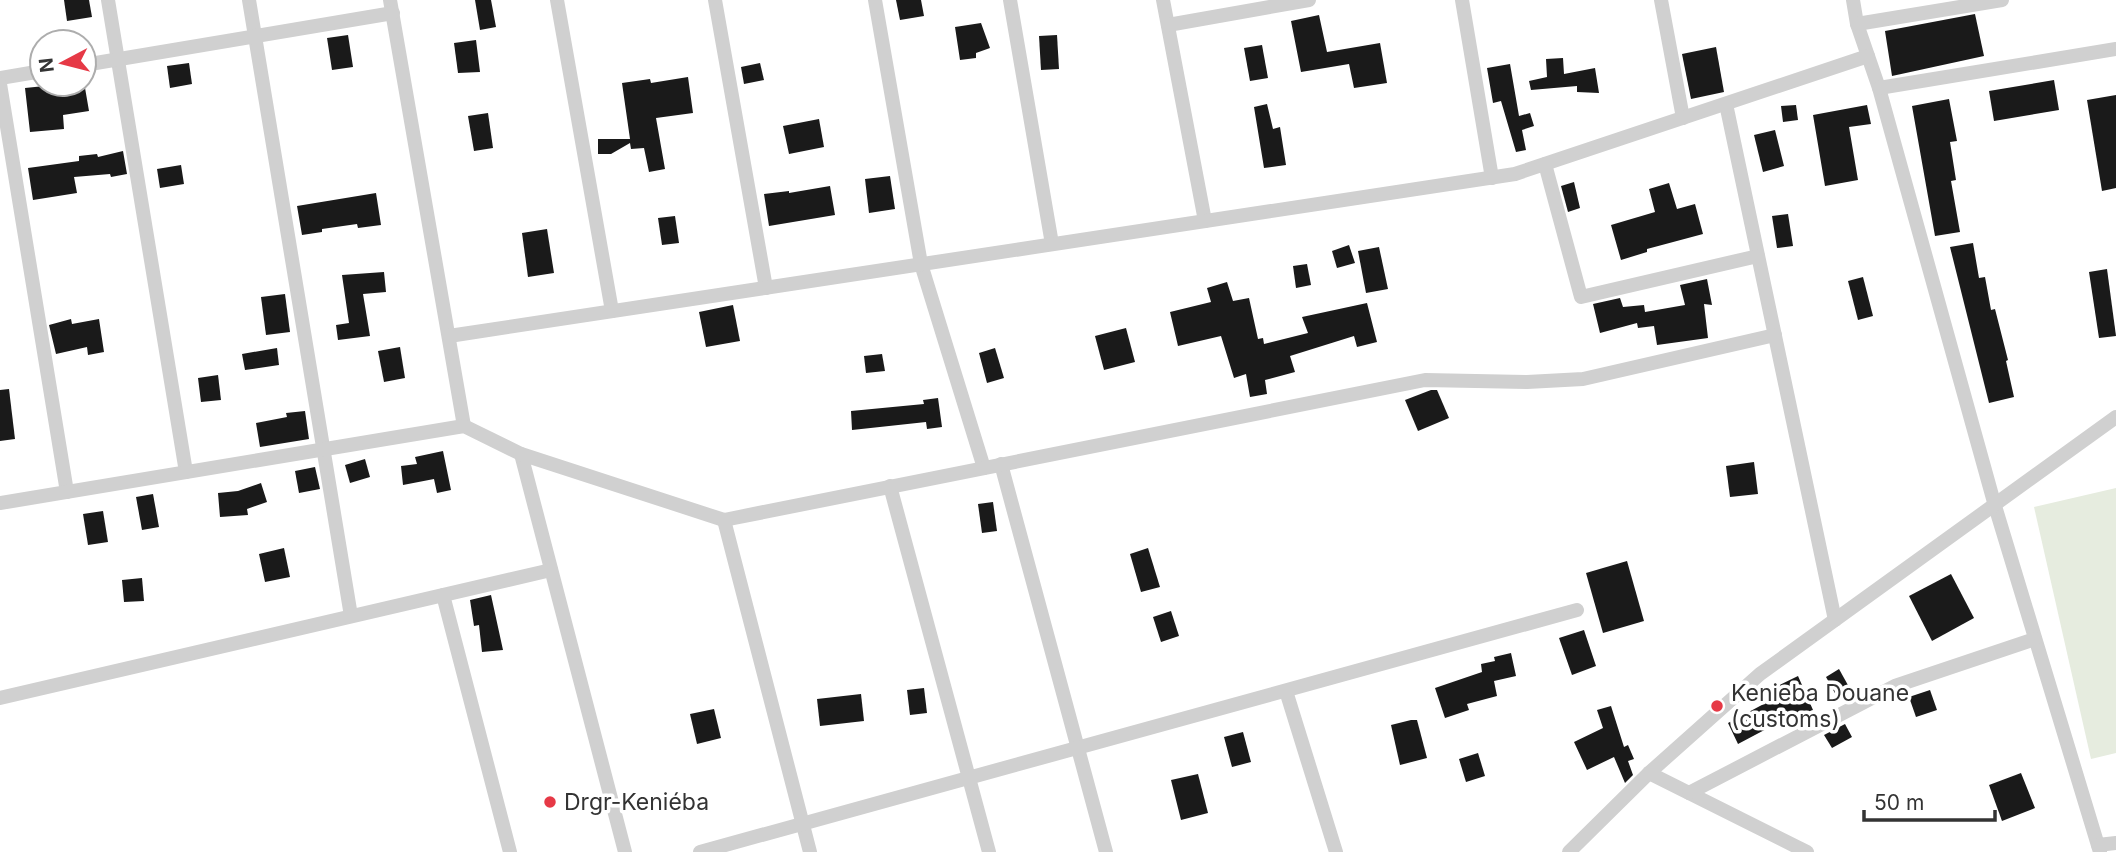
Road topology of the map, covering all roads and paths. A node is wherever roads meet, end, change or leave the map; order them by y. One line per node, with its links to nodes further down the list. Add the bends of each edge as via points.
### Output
1 (108, 0): 19 (street)
2 (249, 0): 16 (street)
3 (557, 0): 34 (street)
4 (715, 0): 33 (street)
5 (875, 0): 32 (street)
6 (1010, 0): 30 (street)
7 (1163, 0): 15 (street)
8 (1308, 0): 15 (street)
9 (1462, 0): 28 (street)
10 (1661, 0): 26 (street)
11 (1853, 0): 14 (street)
12 (2002, 0): 14 (street)
13 (391, 7): 16 (street); 36 (street)
14 (1857, 24): 18 (street)
15 (1168, 25): 29 (street)
16 (255, 36): 19 (street); 39 (street)
17 (2116, 49): 24 (street)
18 (1868, 56): 24 (street); 25 (street)
19 (117, 59): 20 (street); 43 (street)
20 (98, 62)
21 (28, 74): 22 (street)
22 (0, 79)
23 (0, 84): 45 (street)
24 (1879, 88): 47 (street)
25 (1726, 104): 26 (street); 31 (street)
26 (1683, 118): 27 (street)
27 (1545, 164): 28 (street); 31 (street, via 1581,297)
28 (1492, 178): 29 (street)
29 (1205, 221): 30 (street)
30 (1052, 244): 32 (street)
31 (1758, 256): 35 (street)
32 (921, 264): 33 (street); 42 (street)
33 (766, 288): 34 (street)
34 (612, 311): 36 (street)
35 (1775, 335): 41 (street, via 1583,379 1425,380); 53 (street)
36 (449, 336): 38 (street)
37 (2116, 416): 47 (street)
38 (464, 426): 39 (street); 40 (street)
39 (323, 449): 43 (street); 52 (street)
40 (521, 454): 48 (street); 49 (street)
41 (1001, 464): 42 (street); 57 (street)
42 (984, 468): 44 (street)
43 (186, 472): 45 (street)
44 (890, 486): 48 (street); 59 (street)
45 (67, 492): 46 (street)
46 (0, 503)
47 (1995, 506): 53 (street); 54 (street)
48 (724, 520): 61 (street)
49 (551, 570): 50 (street); 65 (street)
50 (443, 595): 52 (street); 64 (street)
51 (1577, 610): 55 (street)
52 (351, 616): 56 (street)
53 (1835, 620): 58 (street, via 1760,674)
54 (2035, 639): 60 (street, via 1895,686); 63 (street)
55 (1286, 691): 57 (street); 70 (street)
56 (0, 698)
57 (1078, 748): 59 (street); 69 (street)
58 (1649, 773): 60 (street); 71 (street)
59 (969, 778): 61 (street); 68 (street)
60 (1689, 793): 72 (street)
61 (802, 824): 66 (street); 67 (street)
62 (2116, 843): 63 (street)
63 (2099, 848)
64 (510, 852)
65 (625, 852)
66 (700, 852)
67 (810, 852)
68 (989, 852)
69 (1106, 852)
70 (1336, 852)
71 (1569, 852)
72 (1807, 852)

